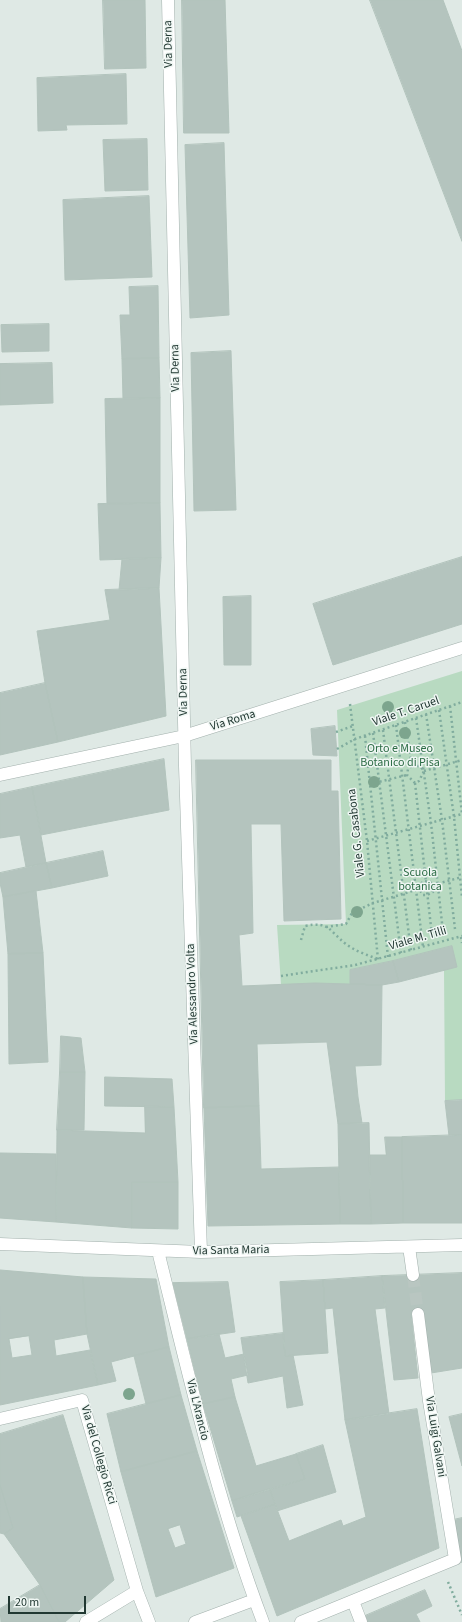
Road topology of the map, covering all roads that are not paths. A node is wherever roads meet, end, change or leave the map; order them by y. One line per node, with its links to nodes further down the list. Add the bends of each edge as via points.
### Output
1 (168, 0): 3 (street, Via Derna)
2 (462, 648): 3 (street, Via Roma)
3 (184, 736): 4 (street, Via Roma); 9 (street, Via Alessandro Volta)
4 (0, 775)
5 (0, 1244): 8 (street, Via Santa Maria)
6 (462, 1245): 7 (street, Via Santa Maria)
7 (409, 1247): 9 (street, Via Santa Maria); 10 (street)
8 (158, 1251): 9 (street, Via Santa Maria); 14 (street, Via L'Arancio, via 199,1422)
9 (201, 1252)
10 (413, 1275)
11 (418, 1314): 15 (street, Via Luigi Galvani, via 429,1401 455,1559)
12 (0, 1419): 13 (street, Via del Collegio Ricci, via 82,1400)
13 (137, 1591): 16 (street); 17 (street)
14 (254, 1600): 18 (street); 19 (street, Via L'Arancio)
15 (353, 1601): 20 (street); 21 (street)
16 (86, 1622)
17 (148, 1622)
18 (195, 1622)
19 (263, 1622)
20 (301, 1622)
21 (361, 1622)

